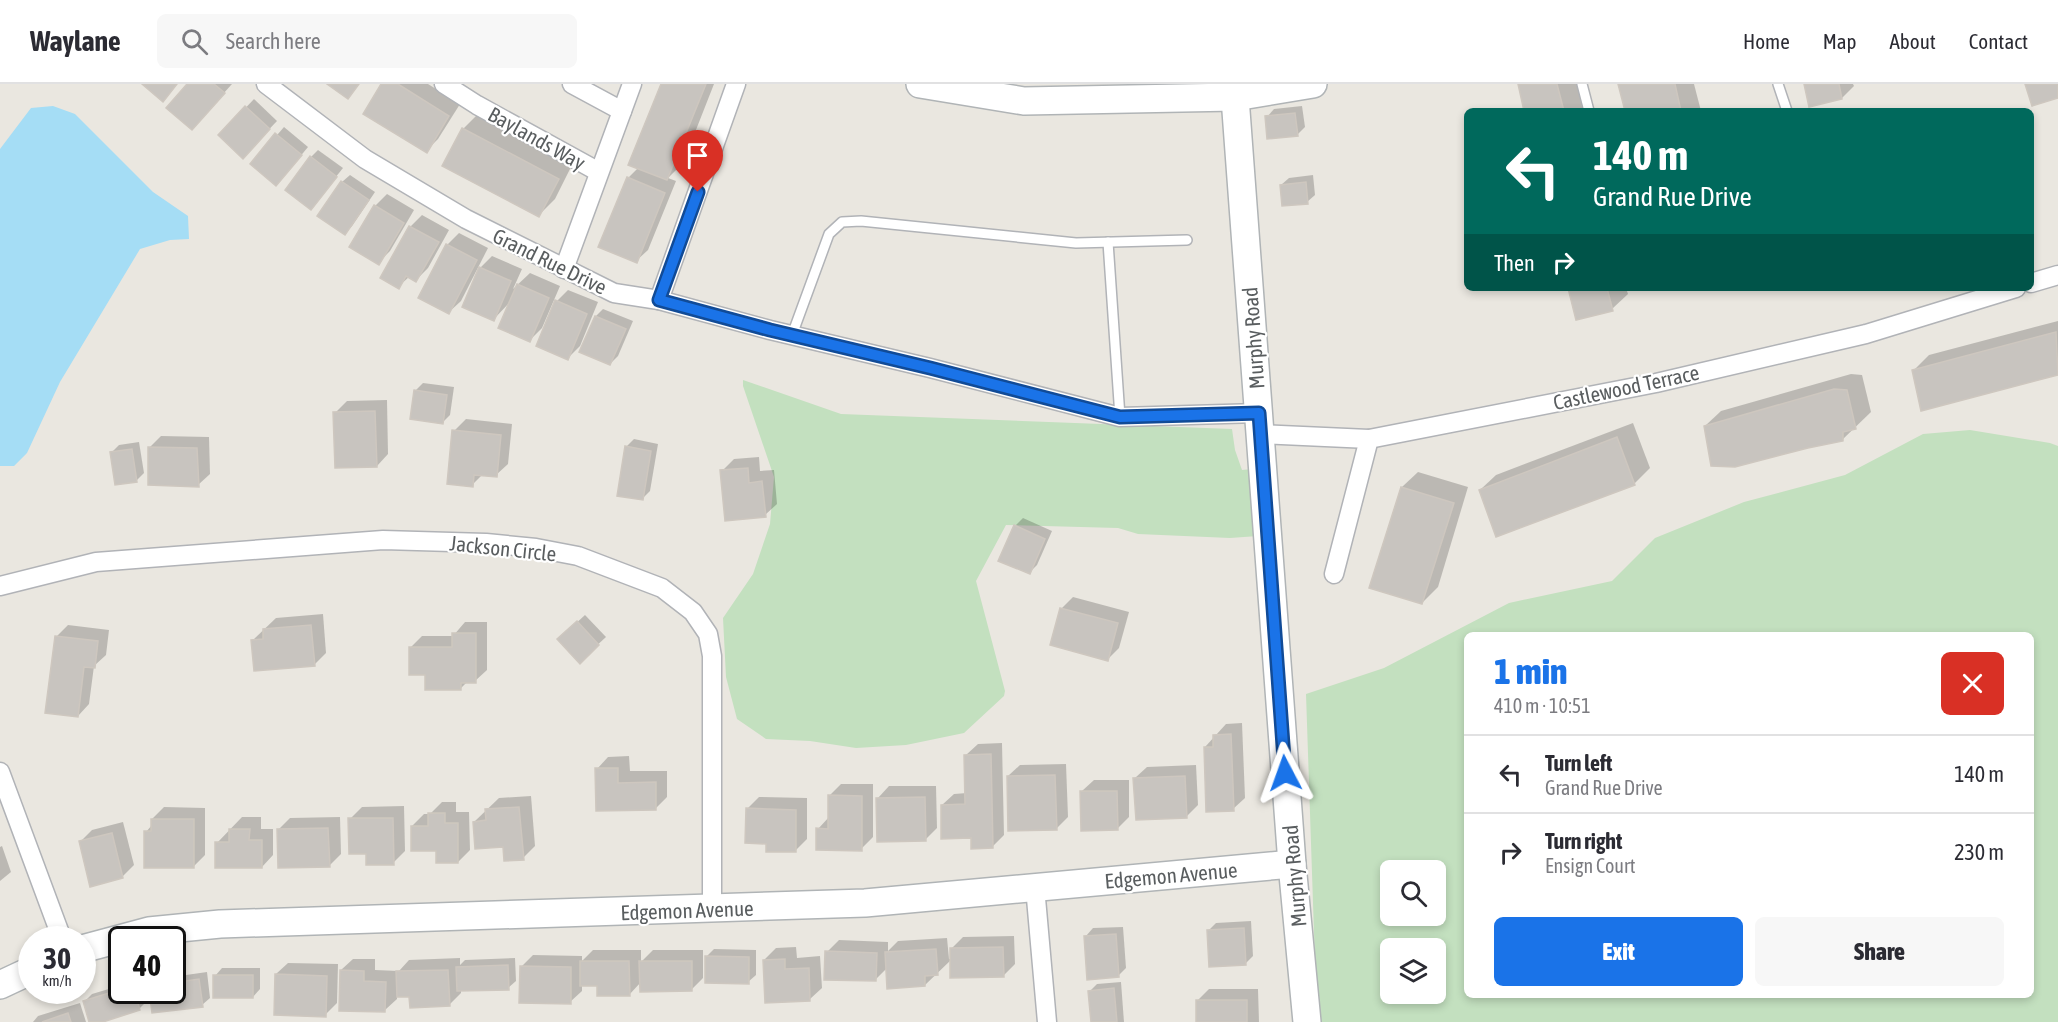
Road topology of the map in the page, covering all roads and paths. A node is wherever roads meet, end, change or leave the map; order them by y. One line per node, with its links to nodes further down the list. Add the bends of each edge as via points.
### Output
1 (266, 84): 17 (street, Grand Rue Drive, via 365,159 466,219)
2 (444, 84): 14 (street, Baylands Way)
3 (572, 84): 13 (street)
4 (632, 84): 13 (street)
5 (736, 84): 21 (street)
6 (920, 84): 10 (street, via 1024,100)
7 (1313, 84): 10 (street)
8 (1582, 84): 11 (lane)
9 (1779, 84): 12 (lane)
10 (1235, 91): 24 (street, Murphy Road)
11 (1588, 108)
12 (1786, 108)
13 (622, 111): 14 (street)
14 (599, 172): 17 (street)
15 (1187, 240): 16 (lane)
16 (1108, 242): 22 (lane, via 1076,243 842,222 829,234); 23 (lane)
17 (564, 269): 21 (street, Grand Rue Drive, via 614,293)
18 (2058, 275): 19 (street)
19 (2034, 282)
20 (2006, 291): 25 (street, Castlewood Terrace, via 1866,334 1656,382)
21 (659, 300): 22 (street, Grand Rue Drive)
22 (792, 335): 23 (street, Grand Rue Drive)
23 (1120, 417): 24 (street, Grand Rue Drive)
24 (1260, 423): 25 (street, Castlewood Terrace); 29 (street, Murphy Road)
25 (1369, 439): 26 (street)
26 (1334, 574)
27 (0, 586): 31 (street, Jackson Circle, via 96,562 383,540 536,548 578,556 662,588 693,612 708,634 712,656)
28 (0, 772): 32 (street)
29 (1292, 864): 30 (street, Edgemon Avenue); 37 (street, Murphy Road)
30 (1035, 887): 31 (street, Edgemon Avenue, via 866,903); 36 (street)
31 (712, 909): 33 (street, Edgemon Avenue, via 220,924 149,931)
32 (57, 926)
33 (96, 945)
34 (18, 977): 35 (street)
35 (0, 986)
36 (1047, 1022)
37 (1307, 1022)

